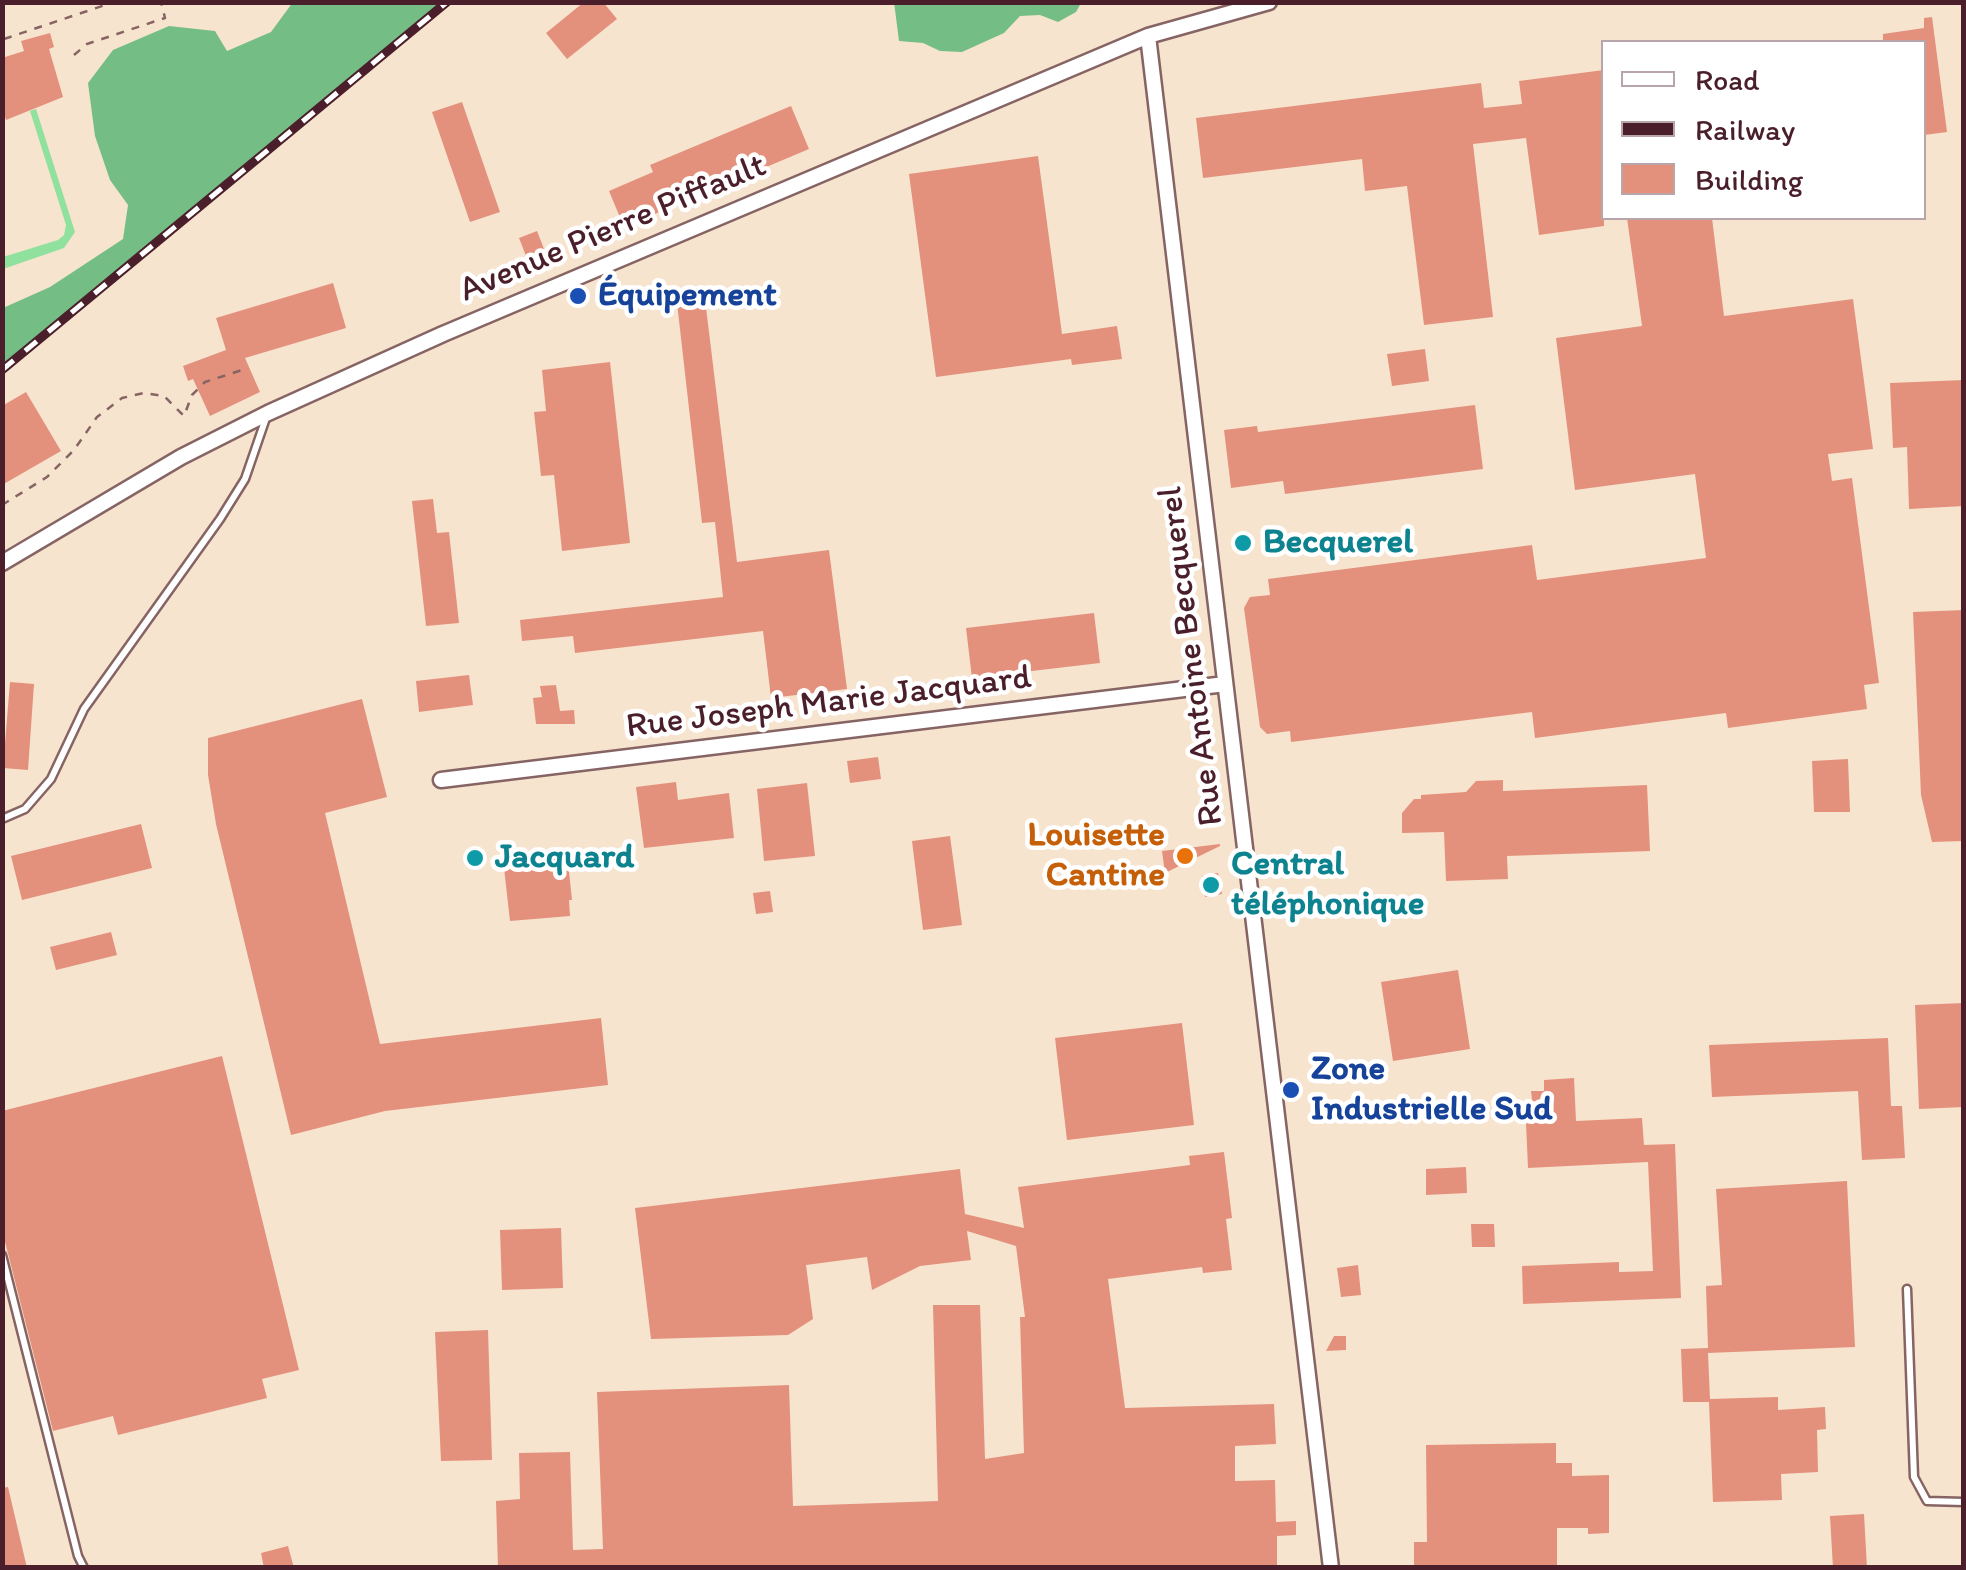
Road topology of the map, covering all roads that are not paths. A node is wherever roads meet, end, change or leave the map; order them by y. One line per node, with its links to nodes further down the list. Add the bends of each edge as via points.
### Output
1 (1269, 2): 2 (street, Avenue Pierre Piffault)
2 (1148, 36): 3 (street, Avenue Pierre Piffault); 5 (street, Rue Antoine Becquerel)
3 (268, 412): 4 (street, Avenue Pierre Piffault); 7 (lane, via 245,479 84,709 51,779 26,809)
4 (2, 563)
5 (1225, 684): 6 (street, Rue Joseph Marie Jacquard); 12 (street, Rue Antoine Becquerel)
6 (441, 780)
7 (2, 820)
8 (2, 1255): 11 (lane)
9 (1907, 1288): 10 (lane, via 1914,1477 1927,1501)
10 (1964, 1502)
11 (84, 1568)
12 (1330, 1568)

